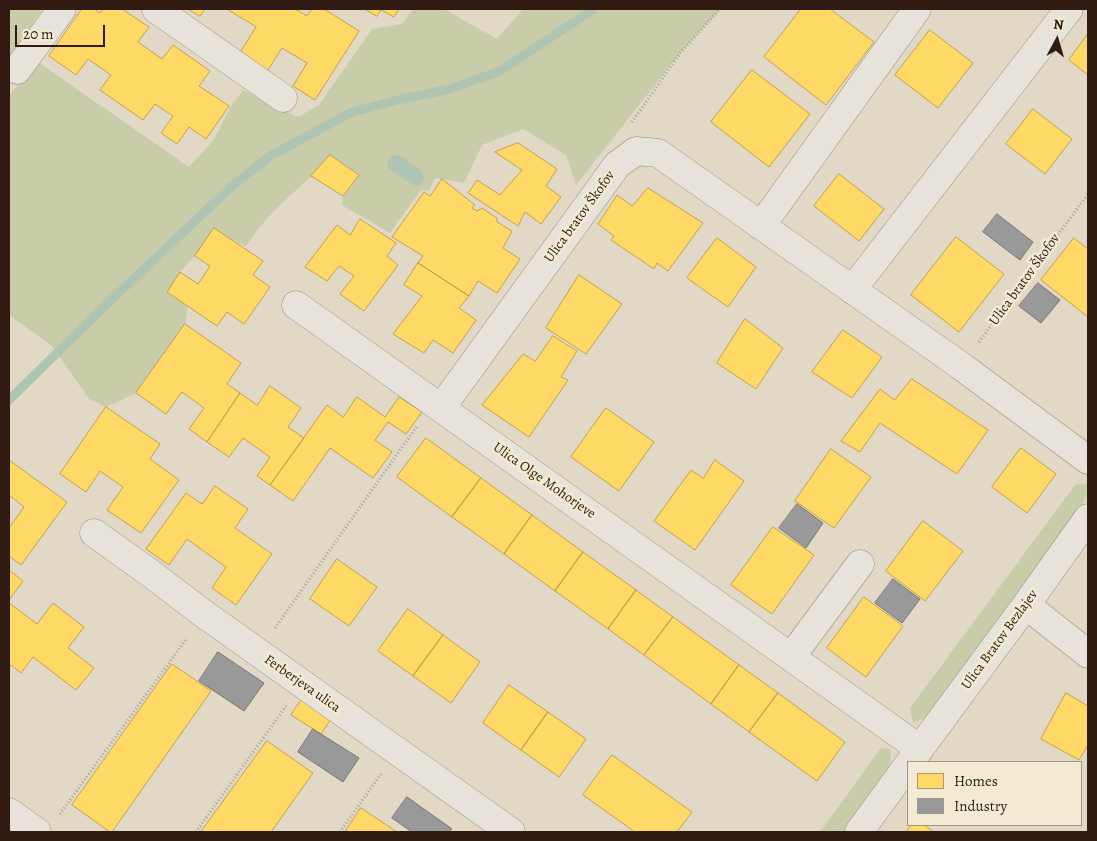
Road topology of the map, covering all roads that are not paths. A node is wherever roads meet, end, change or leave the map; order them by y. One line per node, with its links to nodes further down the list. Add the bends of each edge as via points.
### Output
1 (62, 9): 5 (street)
2 (156, 9): 6 (street)
3 (917, 9): 7 (street)
4 (1069, 9): 8 (street)
5 (18, 70)
6 (283, 98)
7 (761, 226): 8 (street, Ulica bratov Škofov); 10 (street, Ulica bratov Škofov, via 658,153 636,150 617,165)
8 (852, 290): 11 (street, Ulica bratov Škofov)
9 (296, 305): 10 (street, Ulica Olge Mohorjeve)
10 (437, 405): 17 (street, Ulica Olge Mohorjeve)
11 (1088, 460)
12 (1088, 518): 15 (street, Ulica Bratov Bezlajev)
13 (94, 533): 20 (street, Ferberjeva ulica, via 257,653)
14 (860, 564): 17 (street)
15 (1026, 605): 16 (street); 18 (street, Ulica Bratov Bezlajev)
16 (1088, 654)
17 (791, 657): 18 (street, Ulica Olge Mohorjeve)
18 (913, 759)
19 (907, 767): 21 (street, Ulica Bratov Bezlajev)
20 (511, 832)
21 (859, 832)

